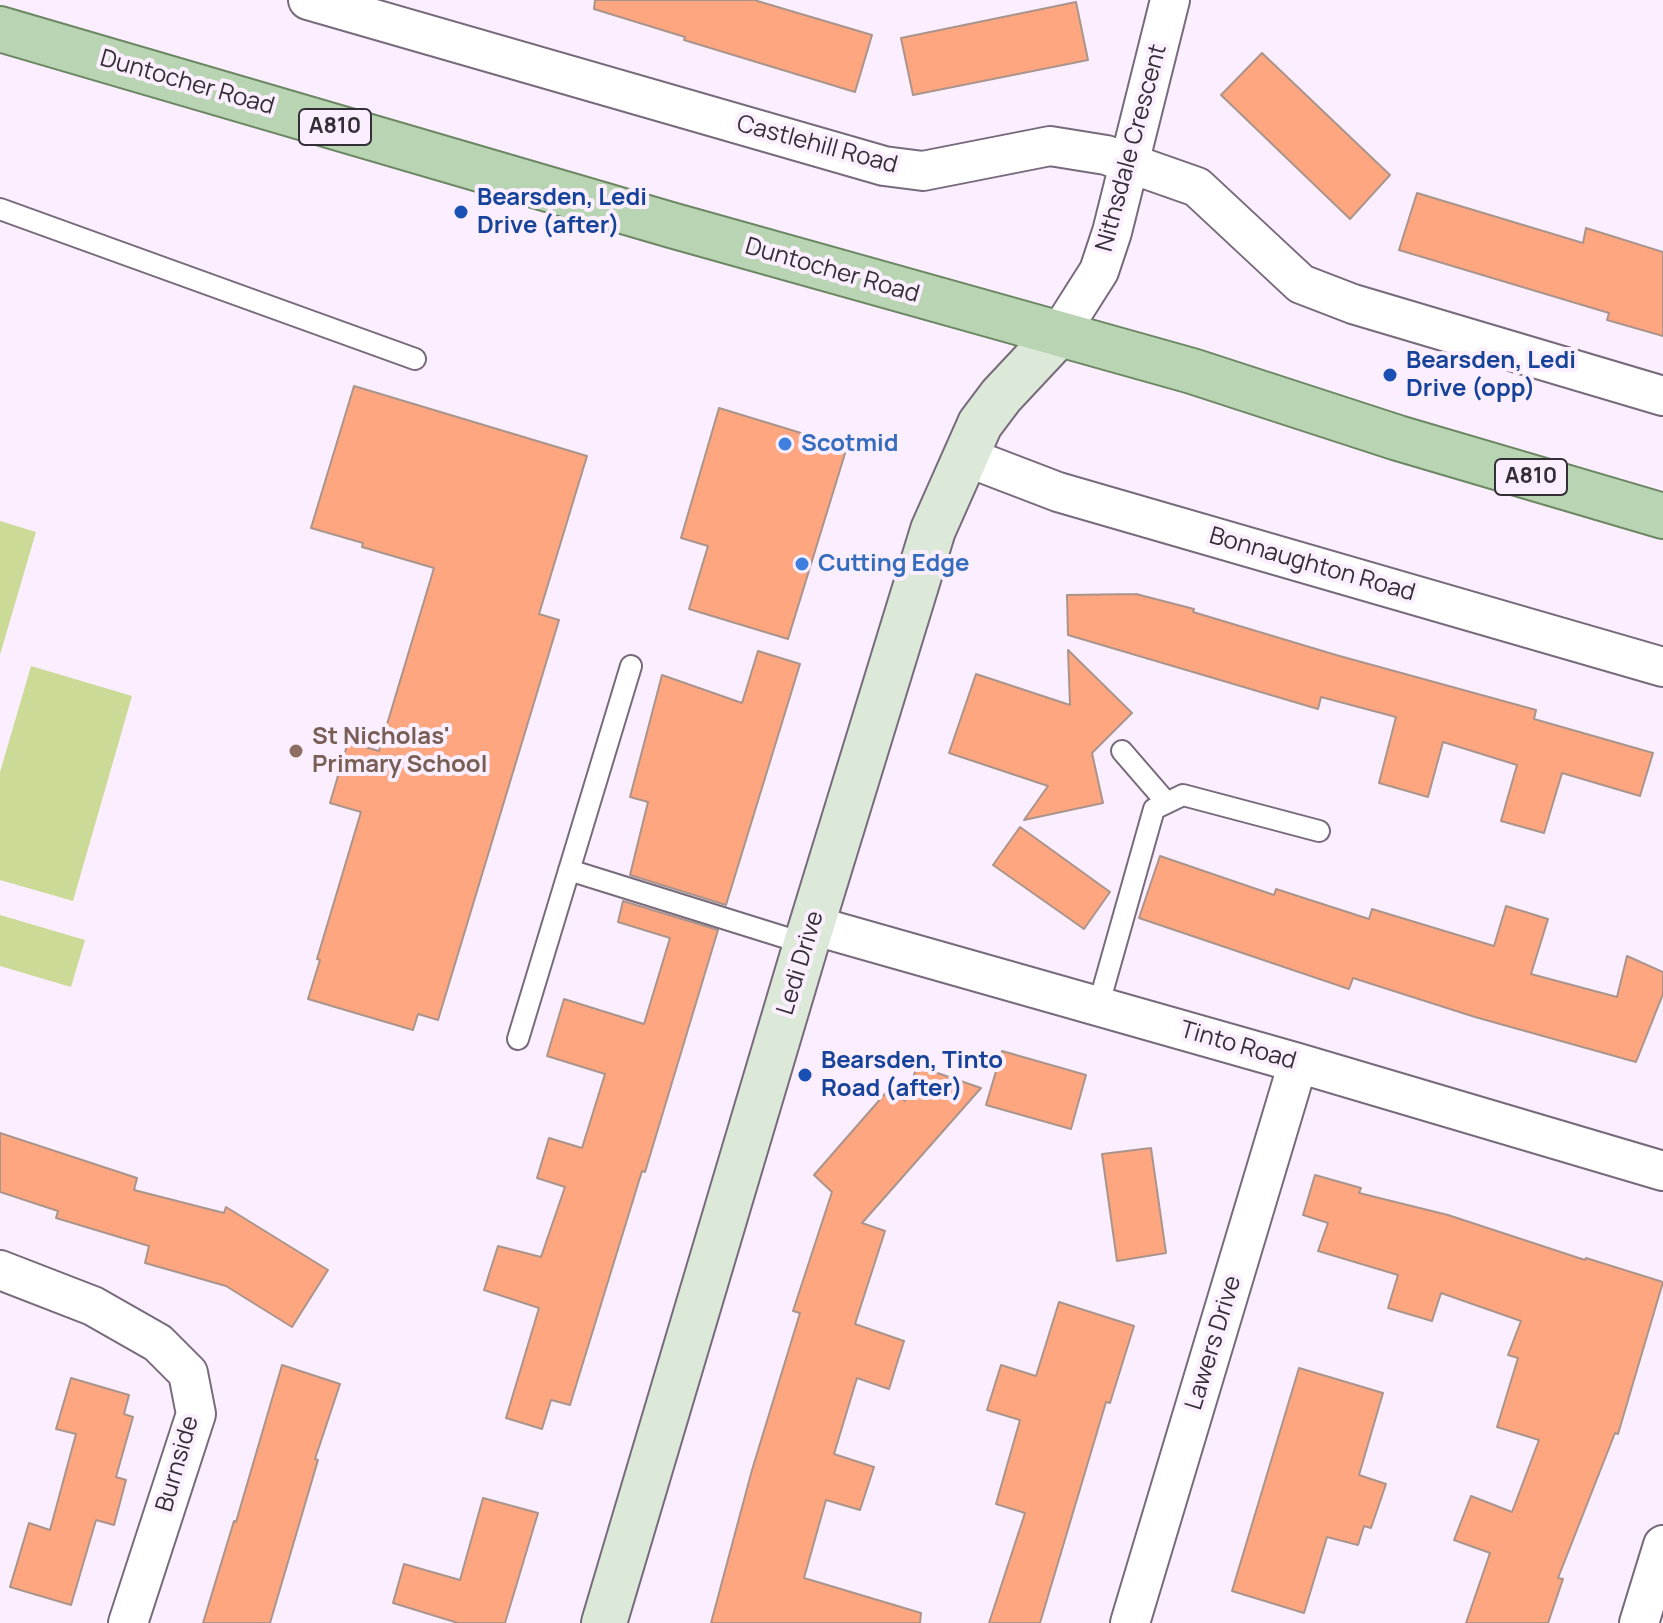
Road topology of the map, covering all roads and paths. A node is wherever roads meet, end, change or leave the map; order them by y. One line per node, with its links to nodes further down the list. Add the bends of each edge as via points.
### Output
1 (308, 0): 4 (street, Castlehill Road, via 884,166 923,171 1050,146)
2 (1170, 0): 4 (street, Nithsdale Crescent)
3 (0, 29): 6 (main road, Duntocher Road / A810)
4 (1130, 164): 6 (street, Nithsdale Crescent, via 1099,271); 8 (street, Castlehill Road, via 1197,187 1301,284)
5 (0, 209): 7 (lane)
6 (1059, 334): 9 (street, Ledi Drive, via 1001,396); 10 (main road, Duntocher Road / A810)
7 (415, 359)
8 (1663, 396)
9 (964, 456): 12 (street, Bonnaughton Road, via 1058,492); 17 (street, Ledi Drive, via 933,530)
10 (1663, 516)
11 (631, 666): 16 (lane)
12 (1663, 667)
13 (1122, 751): 14 (lane)
14 (1167, 803): 15 (lane, via 1183,795); 18 (lane, via 1154,809)
15 (1319, 831)
16 (569, 870): 17 (lane); 19 (lane)
17 (809, 935): 18 (street, Tinto Road); 25 (street, Ledi Drive)
18 (1098, 1007): 20 (street, Tinto Road)
19 (518, 1039)
20 (1298, 1063): 21 (street, Tinto Road); 26 (street, Lawers Drive)
21 (1663, 1171)
22 (0, 1270): 24 (street, Burnside, via 93,1306 158,1343 188,1373 196,1414)
23 (1663, 1545): 27 (street)
24 (128, 1623)
25 (604, 1623)
26 (1130, 1623)
27 (1639, 1623)

